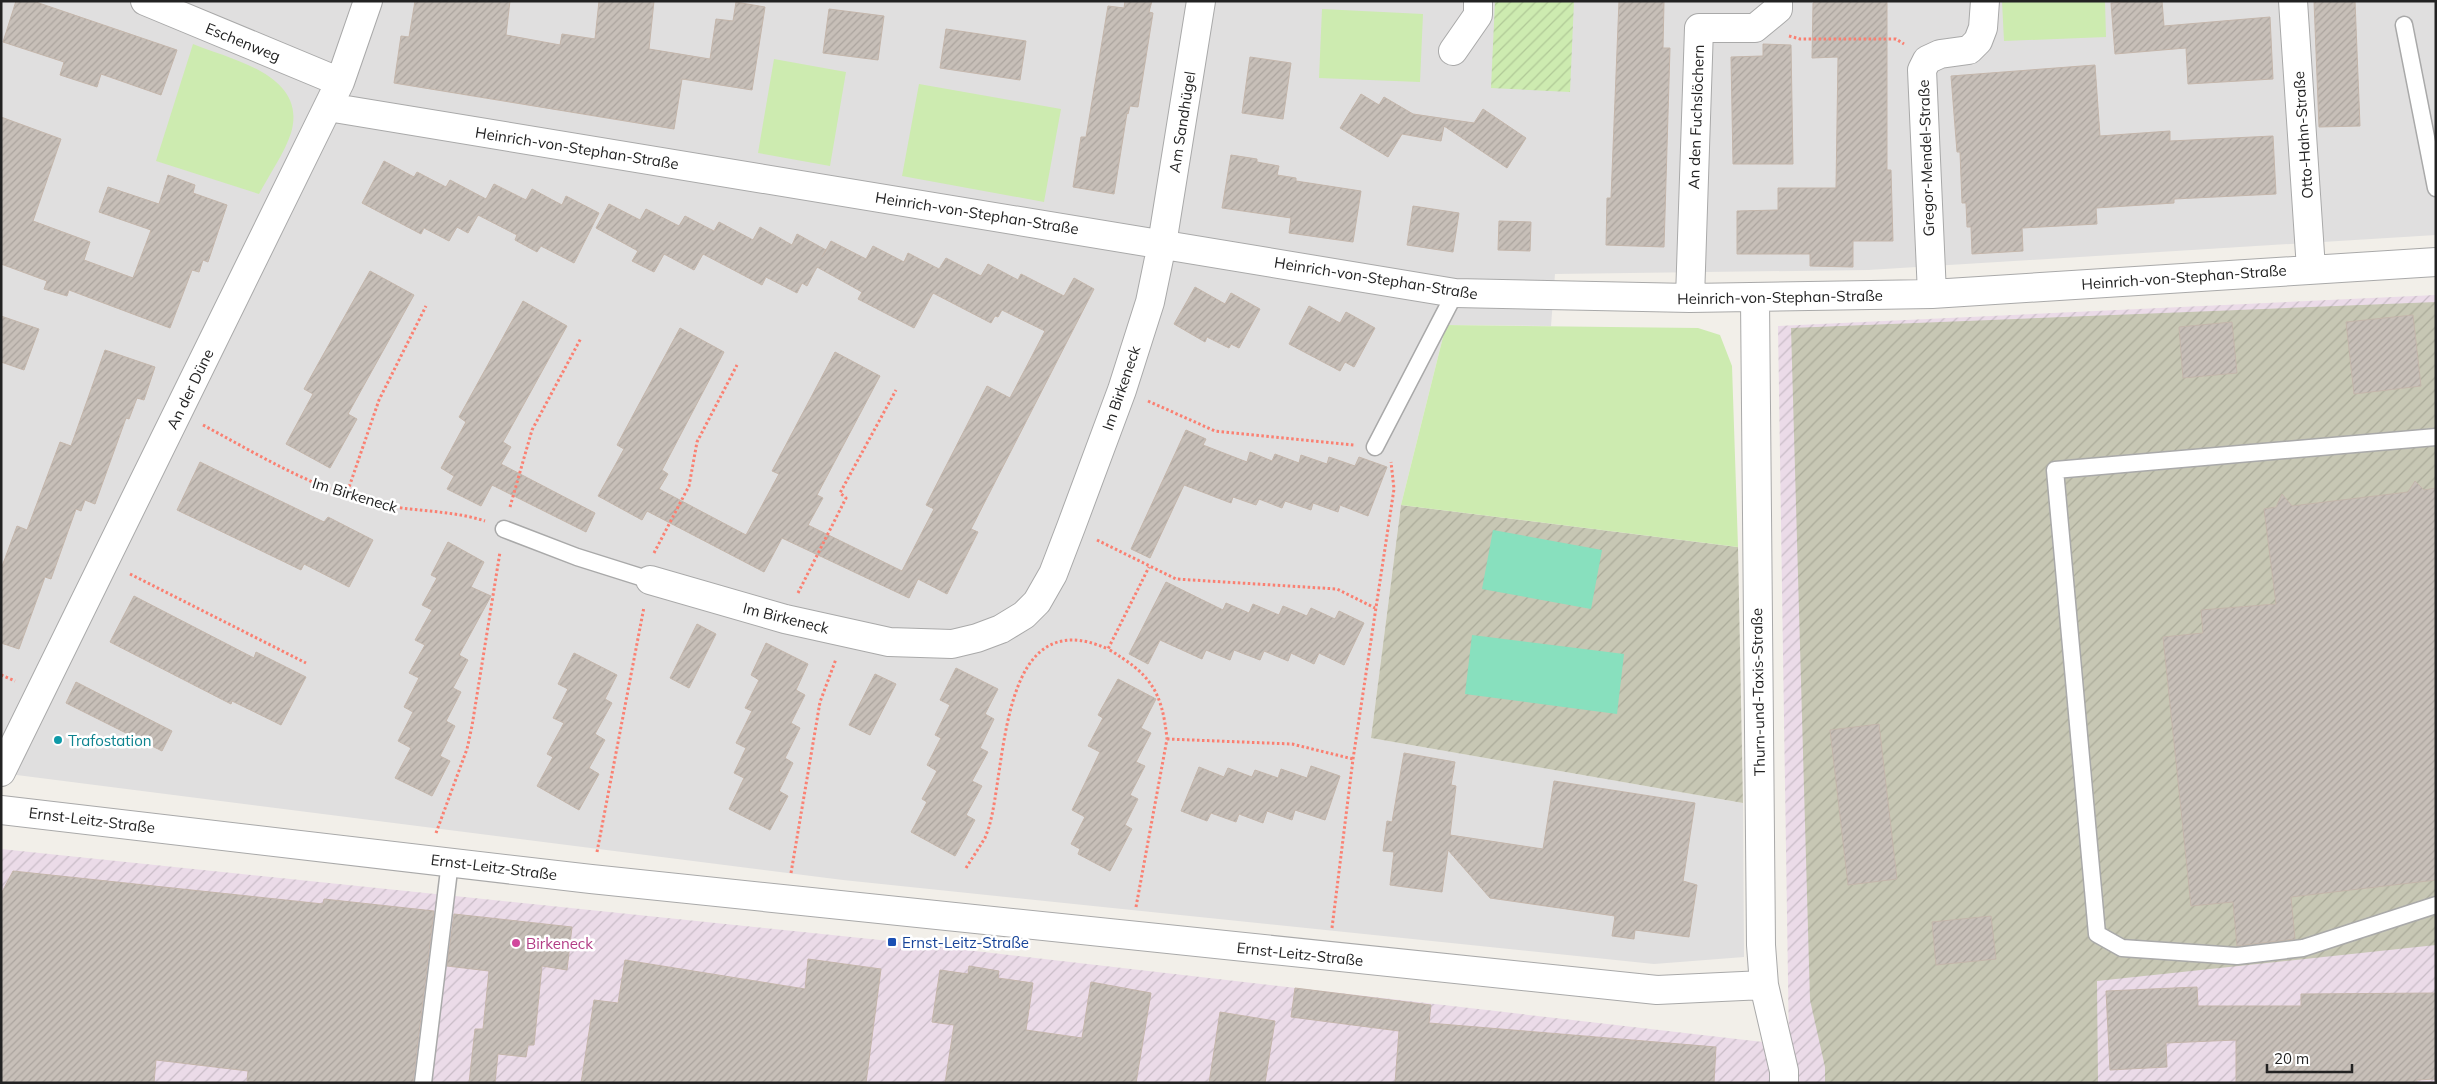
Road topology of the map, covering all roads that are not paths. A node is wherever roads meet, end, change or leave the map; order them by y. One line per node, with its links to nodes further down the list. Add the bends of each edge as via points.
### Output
1 (145, 1): 10 (street, Eschenweg)
2 (368, 1): 10 (street, An der Düne)
3 (1202, 1): 13 (street, Am Sandhügel)
4 (1478, 1): 9 (street, via 1478,15)
5 (1778, 1): 18 (street, An den Fuchslöchern, via 1778,9 1755,28 1699,28)
6 (1985, 1): 17 (street, Gregor-Mendel-Straße, via 1983,28 1978,41 1969,50 1940,54 1927,60 1922,70)
7 (2293, 1): 15 (street, Otto-Hahn-Straße)
8 (2404, 25): 12 (lane)
9 (1453, 52)
10 (340, 82): 11 (street, An der Düne)
11 (328, 107): 13 (street, Heinrich-von-Stephan-Straße); 24 (street, An der Düne)
12 (2436, 188)
13 (1162, 244): 16 (street, Heinrich-von-Stephan-Straße); 23 (street, Im Birkeneck, via 1150,302 1122,390 1046,589 1024,615 978,638 952,644 889,642 785,619)
14 (2436, 262): 15 (street, Heinrich-von-Stephan-Straße)
15 (2311, 269): 17 (street, Heinrich-von-Stephan-Straße)
16 (1455, 293): 18 (street, Heinrich-von-Stephan-Straße); 21 (lane)
17 (1932, 294): 19 (street, Heinrich-von-Stephan-Straße)
18 (1690, 298): 19 (street, Heinrich-von-Stephan-Straße)
19 (1755, 299): 28 (street, Thurn-und-Taxis-Straße)
20 (2436, 437): 27 (lane, via 2055,470 2097,934 2122,948 2237,956 2303,948)
21 (1375, 447)
22 (504, 529): 23 (lane, Im Birkeneck, via 577,557)
23 (646, 578)
24 (1, 772)
25 (1, 810): 26 (street, Ernst-Leitz-Straße)
26 (438, 860): 28 (street, Ernst-Leitz-Straße, via 591,880 1657,990); 29 (lane)
27 (2436, 905)
28 (1764, 985): 30 (street, Thurn-und-Taxis-Straße)
29 (423, 1083)
30 (1784, 1083)

